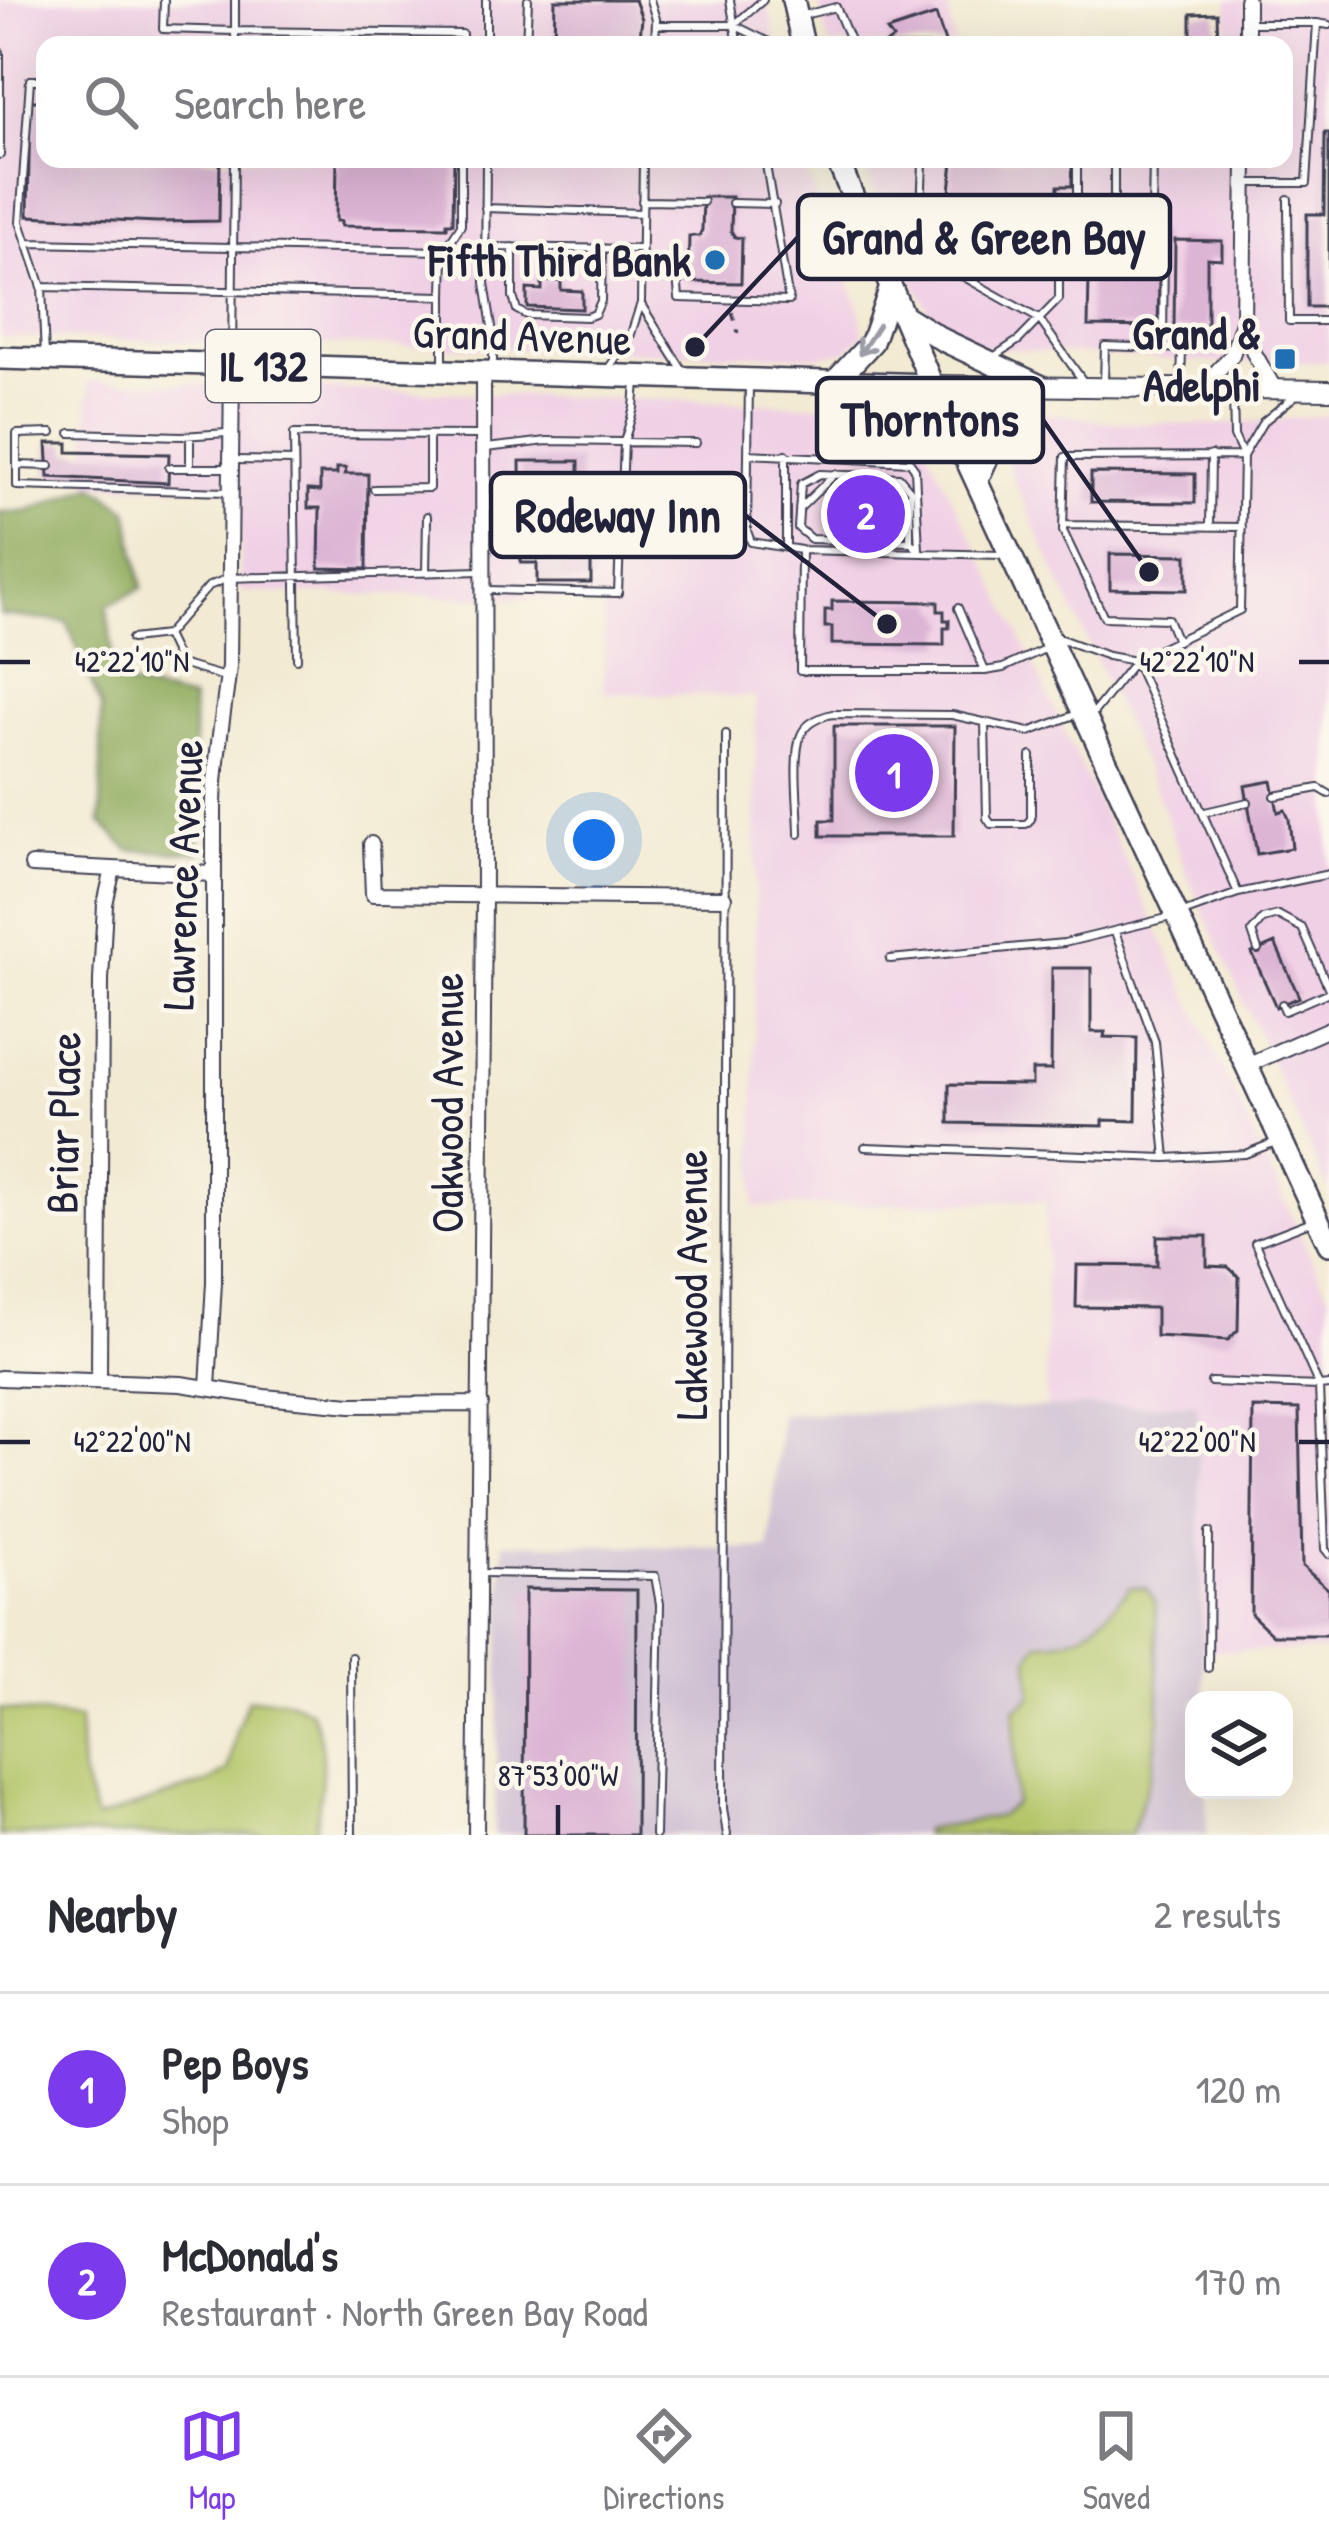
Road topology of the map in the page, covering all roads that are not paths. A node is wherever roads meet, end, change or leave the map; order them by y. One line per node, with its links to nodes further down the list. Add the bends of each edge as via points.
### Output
1 (164, 0): 15 (lane, via 163,29)
2 (235, 0): 15 (lane)
3 (486, 0): 20 (lane)
4 (528, 0): 21 (lane)
5 (650, 0): 14 (lane)
6 (730, 0): 12 (lane)
7 (763, 0): 12 (lane)
8 (1247, 0): 10 (street)
9 (794, 8): 25 (lane, via 836,7)
10 (1247, 23): 11 (lane); 26 (street)
11 (1316, 23): 13 (lane); 42 (lane, via 1307,183)
12 (734, 25): 14 (lane); 23 (lane); 24 (lane)
13 (1329, 25)
14 (656, 26): 22 (lane)
15 (235, 31): 16 (lane); 17 (lane)
16 (316, 32): 18 (lane); 19 (lane)
17 (235, 36)
18 (316, 36)
19 (461, 36)
20 (486, 36)
21 (526, 36)
22 (655, 36)
23 (736, 36)
24 (757, 36)
25 (848, 36)
26 (1247, 36)
27 (0, 52): 29 (lane)
28 (36, 80): 51 (lane, via 20,223)
29 (0, 99): 30 (lane)
30 (0, 155)
31 (234, 168): 55 (lane)
32 (461, 168): 57 (lane, via 461,225)
33 (486, 168): 48 (lane)
34 (643, 168): 44 (lane)
35 (767, 168): 47 (lane)
36 (841, 168): 62 (main road)
37 (923, 168): 59 (lane, via 929,252)
38 (1077, 168): 60 (lane, via 1077,242)
39 (1114, 168): 49 (lane, via 1114,211)
40 (1153, 168): 49 (lane)
41 (1245, 168): 42 (street)
42 (1245, 183): 69 (street)
43 (1288, 199): 68 (lane, via 1288,321)
44 (642, 201): 45 (lane); 50 (lane)
45 (703, 202)
46 (732, 203): 47 (lane)
47 (775, 204): 58 (lane, via 789,301 679,298 676,262)
48 (485, 208): 50 (lane); 52 (lane)
49 (1152, 212): 70 (lane, via 1164,232)
50 (642, 213): 56 (lane)
51 (28, 243): 55 (lane); 61 (lane)
52 (485, 247): 53 (lane); 76 (lane)
53 (513, 247): 54 (lane); 54 (lane, via 517,310 587,317 601,301)
54 (602, 248): 56 (lane)
55 (233, 249): 57 (lane); 63 (lane)
56 (641, 249): 58 (lane)
57 (444, 251): 64 (lane)
58 (641, 260): 65 (lane)
59 (956, 271): 60 (lane); 67 (lane)
60 (1058, 272): 67 (lane, via 1058,298)
61 (42, 287): 63 (lane); 72 (lane)
62 (890, 290): 66 (main road); 81 (main road, one-way to 81, via 878,332)
63 (232, 293): 64 (lane); 74 (lane)
64 (443, 296): 75 (lane)
65 (640, 302): 77 (lane, via 630,337); 79 (lane)
66 (900, 313): 73 (main road); 82 (main road)
67 (1039, 319): 73 (lane); 84 (lane)
68 (1329, 321)
69 (1243, 322): 86 (street, via 1232,355); 88 (street)
70 (1163, 348): 84 (lane, via 1105,346); 85 (lane, via 1182,349)
71 (0, 358): 72 (main road, Grand Avenue / IL 132)
72 (46, 359): 74 (main road, Grand Avenue / IL 132)
73 (987, 360): 83 (main road)
74 (232, 365): 75 (main road, Grand Avenue / IL 132); 92 (street, Lawrence Avenue)
75 (443, 371): 76 (main road, Grand Avenue / IL 132)
76 (488, 372): 77 (main road, Grand Avenue / IL 132); 96 (street, Oakwood Avenue)
77 (603, 376): 78 (main road, Grand Avenue / IL 132)
78 (636, 377): 79 (main road, Grand Avenue / IL 132); 97 (lane)
79 (690, 379): 80 (main road, Grand Avenue / IL 132)
80 (749, 381): 81 (main road, Grand Avenue / IL 132); 99 (lane)
81 (834, 382): 82 (main road, Grand Avenue / IL 132); 103 (main road)
82 (932, 385): 83 (main road, Grand Avenue); 103 (main road)
83 (1040, 386): 84 (main road, Grand Avenue); 111 (main road, via 1001,426)
84 (1095, 387): 85 (main road, Grand Avenue)
85 (1181, 388): 86 (main road, Grand Avenue)
86 (1202, 388): 87 (main road, Grand Avenue)
87 (1233, 389): 88 (main road, Grand Avenue); 102 (lane)
88 (1275, 390): 89 (main road, Grand Avenue)
89 (1303, 390): 90 (main road, Grand Avenue); 102 (lane, via 1263,422)
90 (1329, 391)
91 (52, 433): 106 (lane, via 17,434)
92 (231, 433): 95 (lane); 105 (street, Lawrence Avenue)
93 (71, 434): 95 (lane)
94 (429, 435): 96 (lane); 104 (lane, via 294,434); 112 (lane, via 429,488)
95 (190, 436): 109 (lane)
96 (482, 442): 97 (lane); 124 (street, Oakwood Avenue)
97 (623, 442): 98 (lane); 128 (lane, via 618,593)
98 (696, 443)
99 (748, 454): 100 (lane); 120 (lane, via 748,538)
100 (786, 454): 120 (lane); 122 (lane, via 910,462)
101 (1210, 455): 102 (lane); 116 (lane, via 1065,457); 117 (lane)
102 (1243, 456): 118 (lane)
103 (967, 458): 111 (main road)
104 (293, 461): 105 (lane); 126 (lane)
105 (230, 464): 109 (lane); 113 (street, Lawrence Avenue)
106 (17, 465): 107 (lane); 113 (lane, via 17,486)
107 (50, 466)
108 (169, 468): 109 (lane)
109 (190, 468)
110 (836, 474): 114 (lane); 114 (lane, via 801,484); 119 (lane, via 904,480)
111 (977, 480): 123 (main road)
112 (374, 489)
113 (230, 492): 127 (street, Lawrence Avenue)
114 (798, 510): 119 (lane, via 798,528 811,539)
115 (427, 516): 125 (lane)
116 (1063, 525): 117 (lane); 133 (lane, via 1104,617 1168,619)
117 (1210, 526): 118 (lane)
118 (1242, 527): 133 (lane, via 1240,610)
119 (910, 542): 122 (lane)
120 (786, 545): 121 (lane)
121 (801, 550): 122 (lane); 136 (lane, via 800,671)
122 (919, 550): 123 (lane)
123 (1012, 556): 132 (main road)
124 (482, 571): 125 (lane); 128 (street, Oakwood Avenue)
125 (426, 573): 126 (lane)
126 (296, 576): 127 (lane); 134 (lane)
127 (228, 578): 130 (lane, via 209,586); 137 (street, Lawrence Avenue)
128 (482, 590): 153 (street, Oakwood Avenue)
129 (958, 608): 136 (lane)
130 (166, 635): 131 (lane); 137 (lane, via 180,664)
131 (130, 639)
132 (1050, 640): 135 (lane); 136 (lane); 138 (main road)
133 (1177, 641): 135 (lane)
134 (297, 659)
135 (1135, 661): 138 (lane); 145 (lane)
136 (985, 671)
137 (228, 678): 150 (street, Lawrence Avenue, via 215,748)
138 (1085, 717): 139 (lane, via 1035,731); 155 (main road)
139 (985, 722): 141 (lane, via 991,824 1031,819); 146 (lane, via 852,714 811,722 799,738)
140 (726, 734): 154 (lane, Lakewood Avenue)
141 (1031, 756)
142 (1329, 794): 143 (lane, via 1319,788)
143 (1275, 796)
144 (1248, 802): 145 (lane)
145 (1204, 813): 152 (lane)
146 (799, 834)
147 (371, 844): 153 (street, via 373,894)
148 (32, 865): 149 (street)
149 (112, 869): 150 (street); 169 (street, Briar Place, via 101,980)
150 (213, 874): 172 (street, Lawrence Avenue)
151 (1329, 874): 152 (lane)
152 (1238, 893): 155 (lane)
153 (484, 896): 154 (street); 173 (street, Oakwood Avenue)
154 (724, 898): 184 (lane, Lakewood Avenue)
155 (1178, 915): 156 (lane); 162 (main road)
156 (1115, 932): 158 (lane); 165 (lane, via 1154,1042)
157 (1258, 950): 159 (lane, via 1252,932 1263,919 1278,915 1302,928)
158 (890, 959)
159 (1329, 991): 160 (lane, via 1285,1011)
160 (1282, 1004)
161 (1329, 1029): 162 (street)
162 (1247, 1065): 163 (main road)
163 (1281, 1139): 165 (lane, via 1245,1154); 166 (main road)
164 (866, 1147): 165 (lane)
165 (1166, 1158)
166 (1318, 1219): 167 (main road); 171 (lane, via 1256,1243)
167 (1329, 1244)
168 (0, 1378): 169 (street)
169 (99, 1379): 172 (street)
170 (1210, 1382): 171 (lane)
171 (1324, 1386): 174 (lane)
172 (208, 1387): 173 (street, via 350,1405)
173 (481, 1404): 178 (street, Oakwood Avenue)
174 (1320, 1409): 175 (lane); 177 (lane)
175 (1329, 1415)
176 (1209, 1532): 180 (lane)
177 (1329, 1554)
178 (479, 1574): 182 (street, Oakwood Avenue); 183 (lane, via 655,1576)
179 (351, 1657): 181 (lane)
180 (1208, 1668)
181 (352, 1835)
182 (476, 1835)
183 (655, 1835)
184 (727, 1835)

